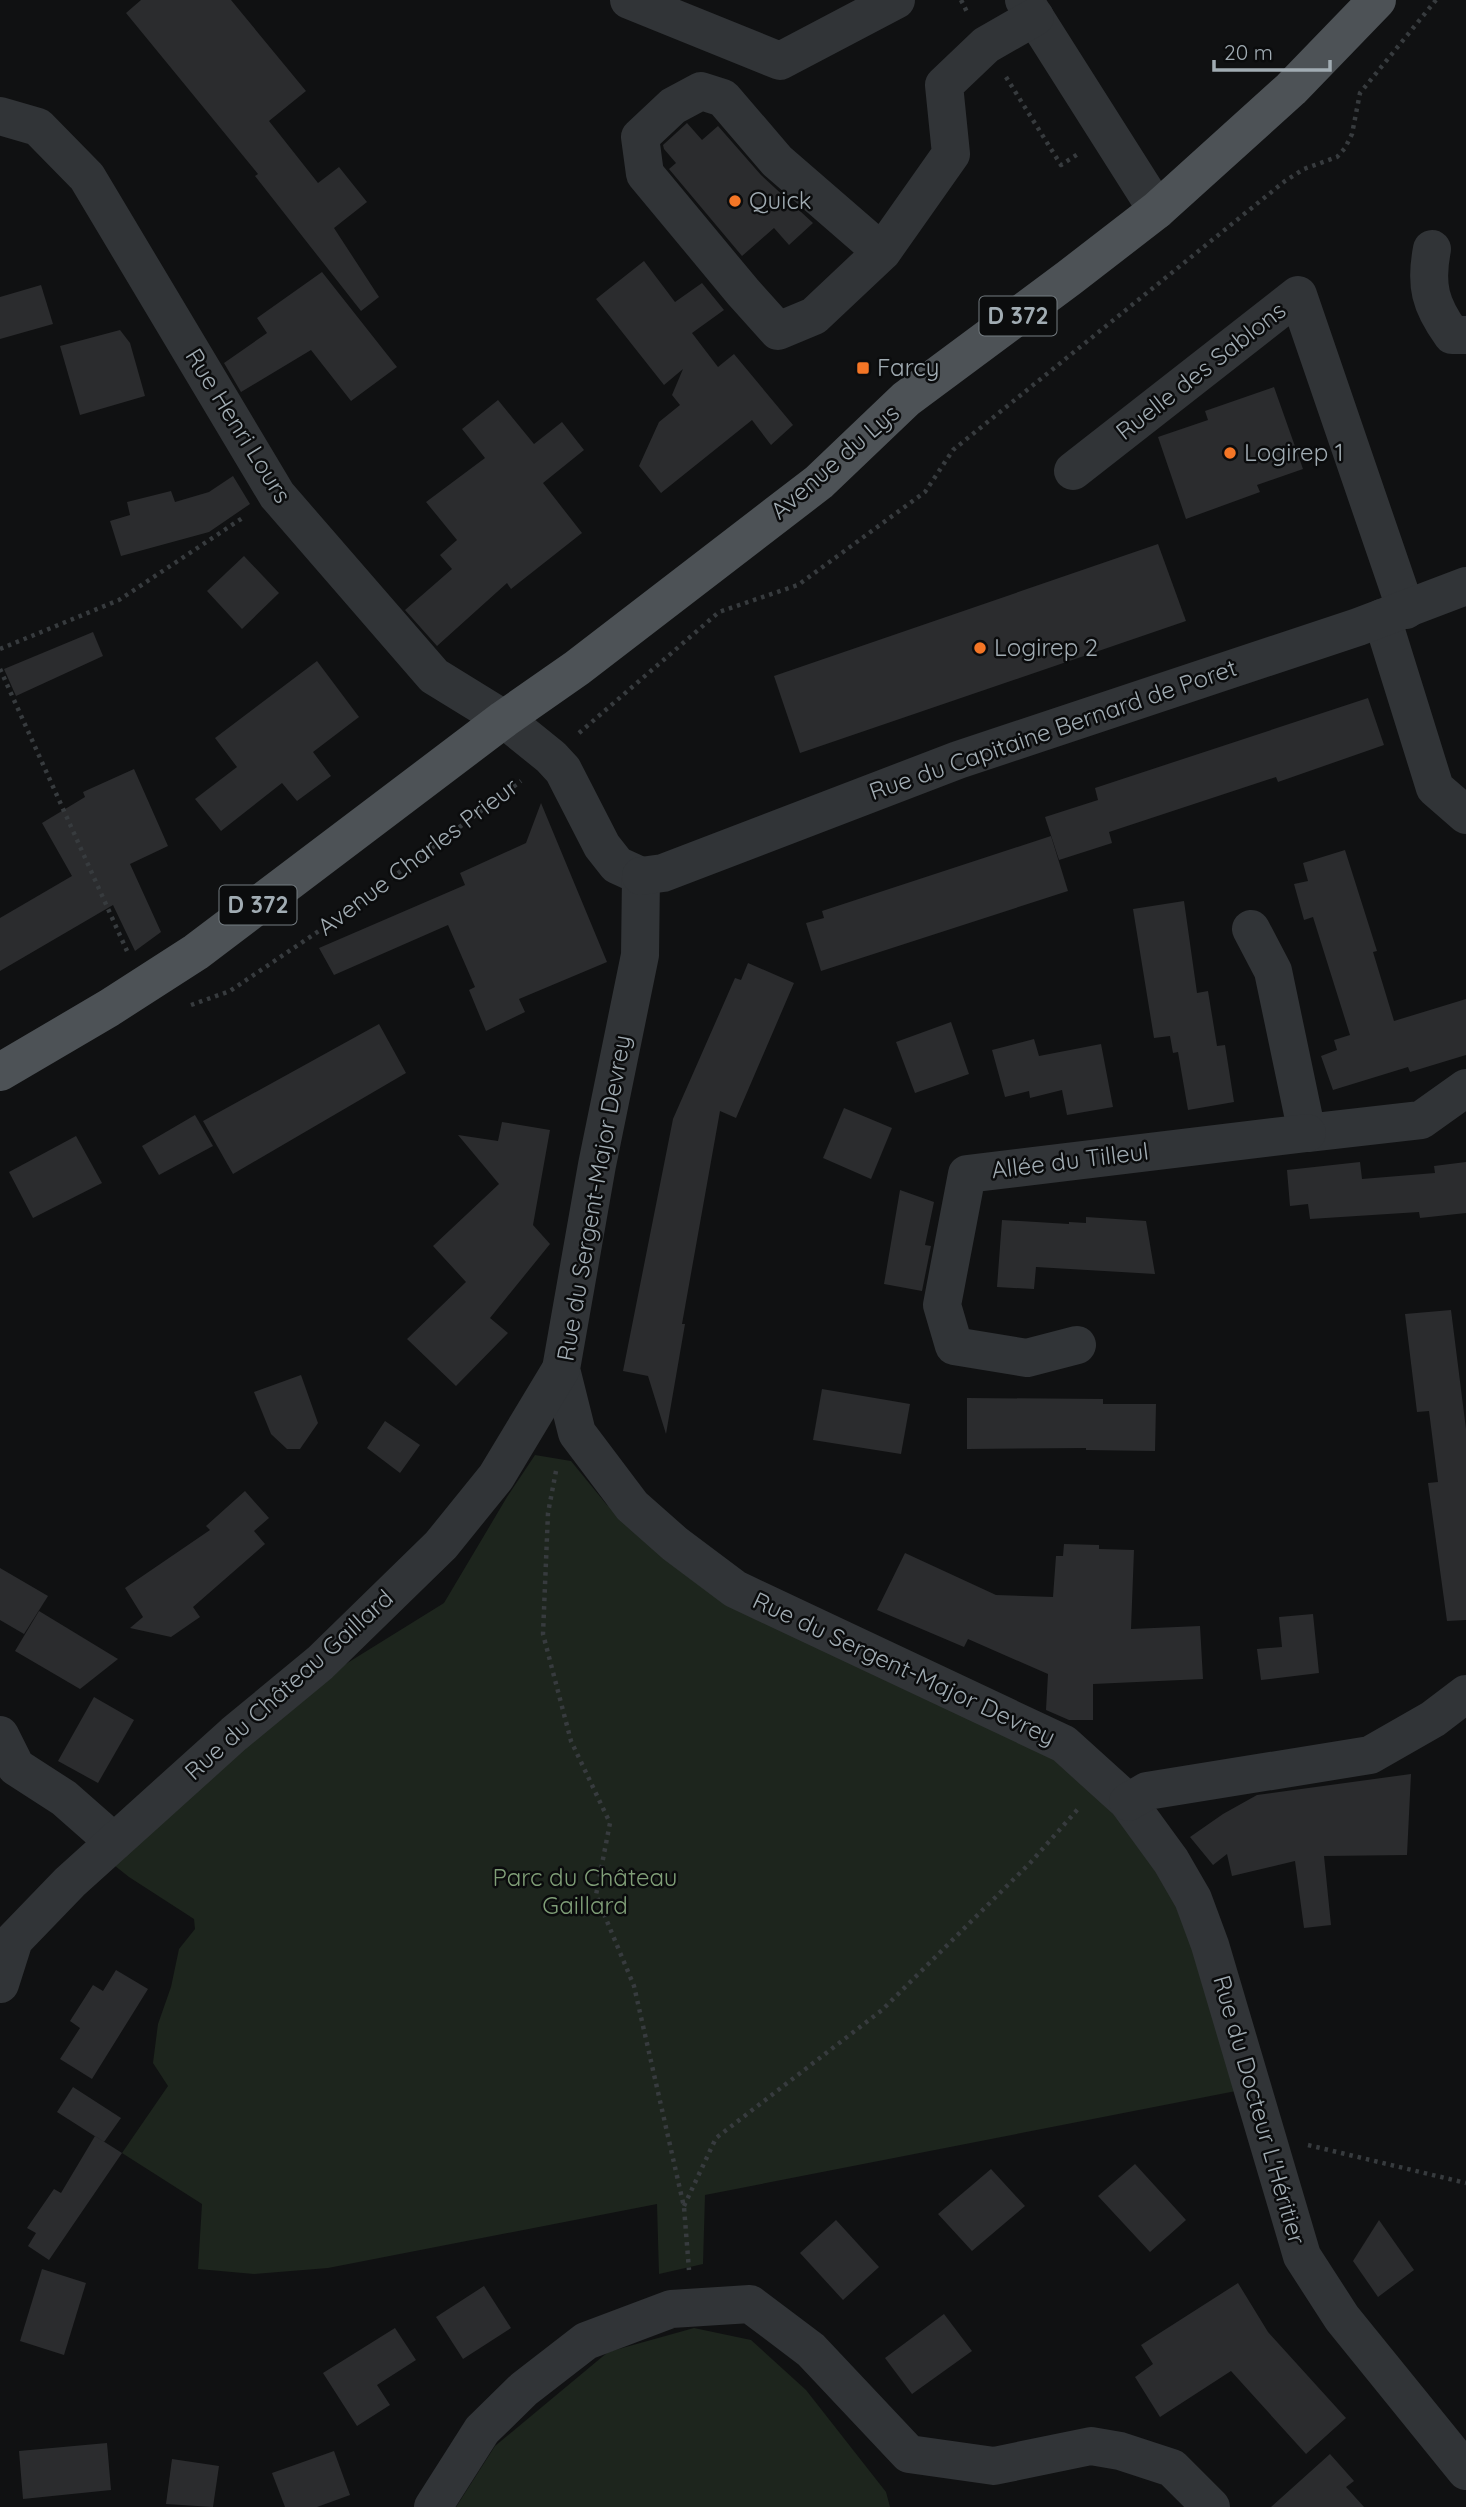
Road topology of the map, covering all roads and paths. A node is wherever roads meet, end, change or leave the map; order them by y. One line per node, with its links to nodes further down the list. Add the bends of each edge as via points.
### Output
1 (629, 0): 2 (street, via 780,61)
2 (896, 0)
3 (961, 0): 7 (path)
4 (1377, 0): 10 (main road, Avenue du Lys / D 372, via 1291,89)
5 (1436, 0): 21 (path, Avenue Charles Prieur, via 1360,93 1352,134 1337,157 1285,181 953,450 925,492 798,585 719,612)
6 (1030, 8): 7 (street); 9 (street)
7 (986, 45): 9 (path, via 1061,165); 12 (street, via 944,85 951,154)
8 (0, 116): 15 (street, Rue Henri Lours, via 38,127 87,177)
9 (1109, 136): 10 (street)
10 (1157, 210): 20 (main road, Avenue du Lys / D 372, via 906,398 819,482 577,668)
11 (1432, 249): 13 (street, via 1427,276 1432,300 1452,335)
12 (882, 252): 12 (street, via 814,316 778,331 645,174 640,137 673,106 701,90 723,98 777,161)
13 (1466, 335)
14 (1073, 471): 17 (street, Ruelle des Sablons, via 1298,295)
15 (277, 495): 18 (path, via 118,600); 20 (street, Rue Henri Lours, via 434,676)
16 (1466, 586): 17 (street, Rue du Capitaine Bernard de Poret)
17 (1394, 614): 22 (street, via 1436,788); 23 (street, Rue du Capitaine Bernard de Poret, via 958,760 663,873)
18 (0, 649)
19 (0, 669): 25 (path)
20 (503, 719): 21 (street, Rue Henri Lours); 25 (main road, D 372)
21 (551, 758): 23 (street, Rue Henri Lours, via 563,770 602,846 617,865); 26 (path, Avenue Charles Prieur, via 338,918 230,991)
22 (1466, 815)
23 (641, 876): 31 (street, Rue du Sergent-Major Devrey, via 640,955 597,1165 561,1369)
24 (1251, 929): 29 (street, via 1273,971)
25 (143, 987): 27 (main road, D 372)
26 (182, 1007)
27 (0, 1072)
28 (1466, 1088): 29 (street, via 1421,1120)
29 (1307, 1133): 30 (street, Allée du Tilleul, via 967,1174 942,1305 954,1346 1027,1358)
30 (1077, 1345)
31 (556, 1431): 34 (street, Rue du Sergent-Major Devrey, via 675,1544 735,1589 1064,1744); 35 (street, Rue du Château Gaillard, via 496,1477 441,1545 320,1663); 39 (path, via 543,1634 571,1741 610,1823 596,1895 634,1986)
32 (1466, 1694): 34 (street, via 1370,1755 1147,1791)
33 (0, 1735): 35 (street, via 16,1767 64,1798)
34 (1117, 1791): 37 (street, Rue du Docteur L'Héritier, via 1194,1899); 39 (path, via 1030,1863 882,2010 716,2138)
35 (114, 1842): 36 (street, Rue du Château Gaillard, via 14,1940)
36 (0, 1984)
37 (1266, 2134): 38 (path); 41 (street, Rue du Docteur L'Héritier, via 1302,2256 1342,2318)
38 (1466, 2183)
39 (684, 2207): 40 (path)
40 (690, 2308): 42 (street, via 671,2309 586,2341 534,2381 482,2430); 43 (street, via 750,2304 811,2350 909,2454 993,2466 1091,2446 1120,2451 1172,2468)
41 (1466, 2471)
42 (433, 2507)
43 (1211, 2507)

